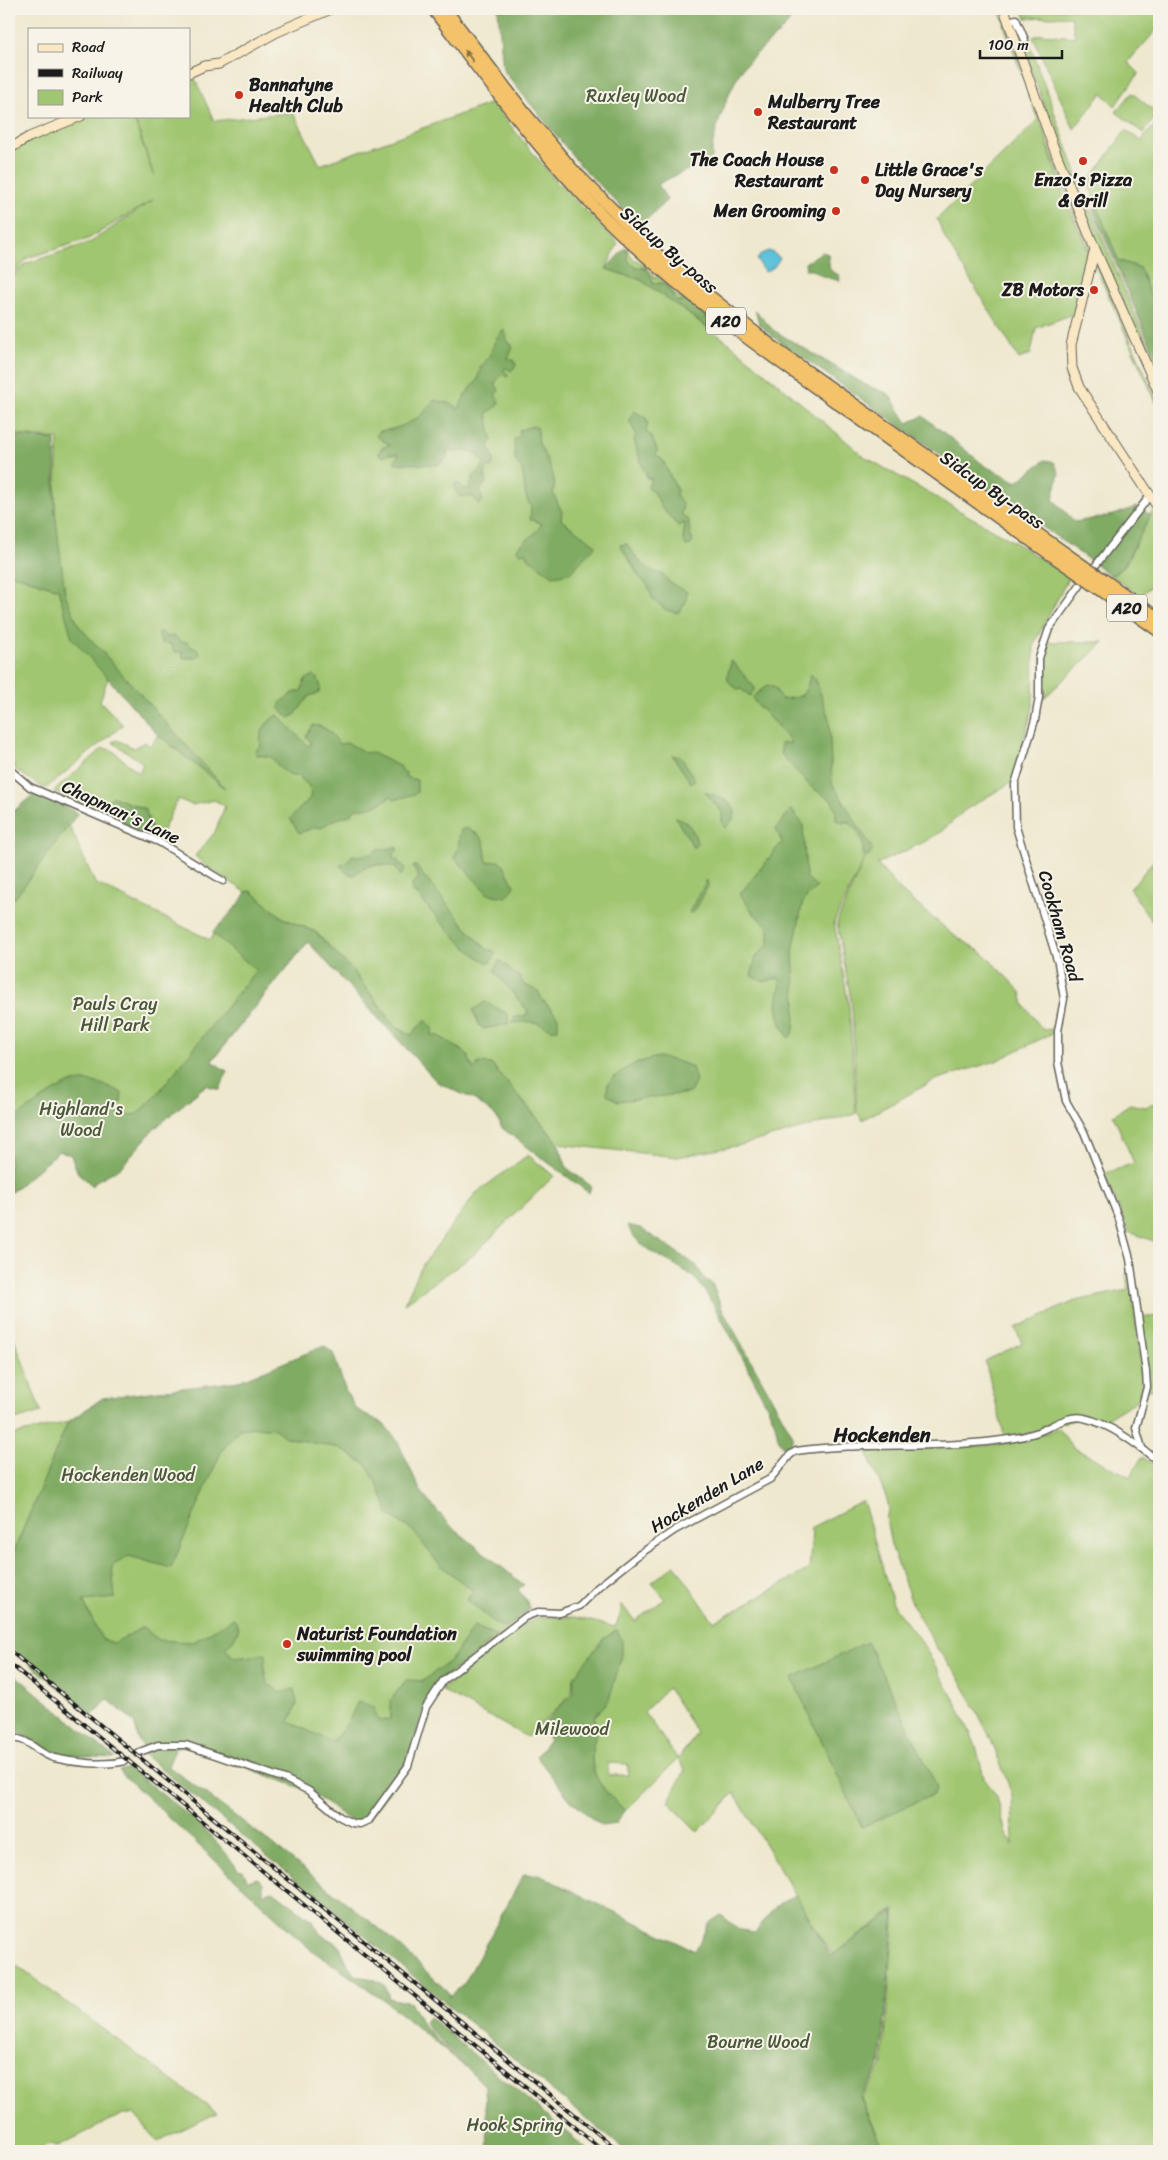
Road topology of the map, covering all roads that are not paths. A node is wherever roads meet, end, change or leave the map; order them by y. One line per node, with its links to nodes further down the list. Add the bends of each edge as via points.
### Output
1 (331, 9): 7 (street, via 277,32 219,64)
2 (433, 9): 15 (highway, Sidcup By-pass / A20, one-way to 2, via 775,358 651,261 564,175)
3 (445, 9): 15 (highway, Sidcup By-pass / A20, via 572,169 657,254 778,350)
4 (1004, 9): 5 (street)
5 (1009, 20): 6 (street, via 1016,19); 10 (street, via 1053,146)
6 (1025, 40)
7 (190, 73)
8 (76, 118): 9 (street)
9 (9, 149)
10 (1095, 249): 11 (street); 12 (street, via 1071,345 1072,368 1079,387 1131,463)
11 (1159, 393)
12 (1149, 496): 13 (street); 14 (street)
13 (1159, 509)
14 (1096, 565)
15 (1079, 568): 16 (highway, A20, bridge)
16 (1097, 581): 18 (highway, A20); 21 (highway, A20)
17 (1082, 583): 24 (street, Cookham Road, via 1049,629 1039,658 1039,698 1035,720 1015,784 1016,827 1058,963 1064,999 1058,1031 1058,1062 1066,1101 1084,1132 1119,1219 1130,1259 1147,1388)
18 (1116, 588): 19 (highway); 20 (highway, A20)
19 (1159, 612)
20 (1159, 619)
21 (1159, 631)
22 (9, 769): 23 (street, Chapman's Lane, via 30,787 159,842)
23 (223, 881)
24 (1136, 1428): 25 (street); 26 (street)
25 (1125, 1438): 26 (street, Hockenden Lane); 29 (street, Hockenden Lane, via 1098,1423 1074,1417 1033,1434 1008,1439 796,1451 790,1454 770,1479 675,1530 604,1582 579,1606 560,1613 538,1612 525,1617 443,1681 426,1707 408,1766 369,1820 360,1824 352,1824 340,1817 309,1792 285,1779 186,1745 158,1745)
26 (1142, 1448): 27 (street, Hockenden Lane)
27 (1159, 1462)
28 (9, 1739): 30 (street, via 24,1740 53,1758 83,1762)
29 (137, 1754)
30 (125, 1761)

